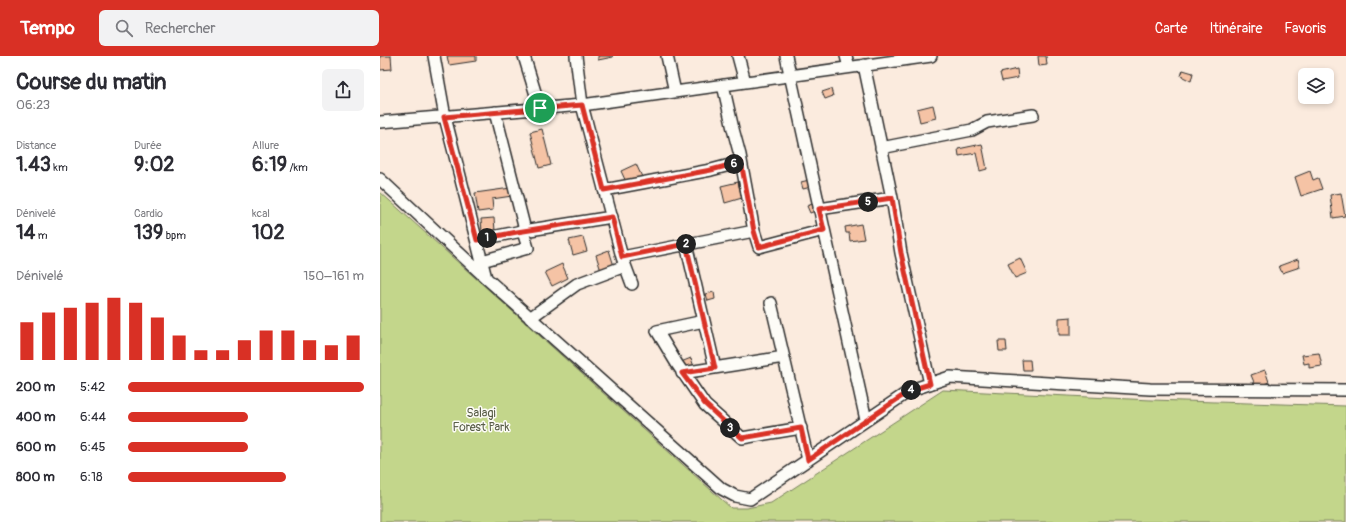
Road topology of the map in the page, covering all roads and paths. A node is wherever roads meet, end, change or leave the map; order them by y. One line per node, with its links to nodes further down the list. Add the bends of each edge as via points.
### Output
1 (434, 56): 19 (street)
2 (524, 56): 16 (street)
3 (576, 56): 15 (street)
4 (667, 56): 14 (street)
5 (738, 56): 12 (street)
6 (786, 56): 11 (street)
7 (846, 56): 10 (street)
8 (930, 56): 9 (street)
9 (864, 66): 10 (street); 21 (street)
10 (849, 68): 11 (street)
11 (791, 76): 12 (street); 26 (street)
12 (745, 82): 13 (street)
13 (723, 85): 14 (street); 22 (street)
14 (675, 92): 15 (street)
15 (582, 105): 16 (street); 24 (street)
16 (540, 108): 17 (street)
17 (495, 112): 19 (street); 28 (street)
18 (1033, 115): 21 (street, via 987,122 972,130)
19 (444, 117): 20 (street); 31 (street)
20 (380, 122)
21 (881, 148): 25 (street)
22 (741, 162): 24 (street); 30 (street)
23 (380, 179): 35 (street)
24 (604, 190): 27 (street)
25 (892, 198): 26 (street); 43 (street, via 901,253)
26 (819, 209): 29 (street)
27 (612, 217): 28 (street); 34 (street)
28 (525, 230): 31 (street); 33 (street, via 528,248)
29 (824, 230): 30 (street, via 759,247); 45 (street)
30 (754, 231): 32 (street)
31 (477, 240): 33 (street)
32 (686, 244): 34 (street); 39 (street)
33 (482, 261): 35 (street)
34 (624, 261): 36 (street); 38 (street, via 577,284)
35 (486, 278): 38 (street)
36 (632, 284)
37 (771, 303): 40 (street)
38 (530, 318): 47 (street, via 722,489 735,496 750,499)
39 (704, 321): 41 (street); 42 (street, via 657,332)
40 (784, 357): 41 (street); 46 (street)
41 (715, 368): 42 (street)
42 (682, 373): 46 (street, via 705,404 742,438)
43 (930, 384): 44 (street, via 950,377 1150,389); 45 (street, via 911,390)
44 (1346, 390)
45 (866, 420): 47 (street)
46 (801, 428): 47 (street)
47 (808, 460)

